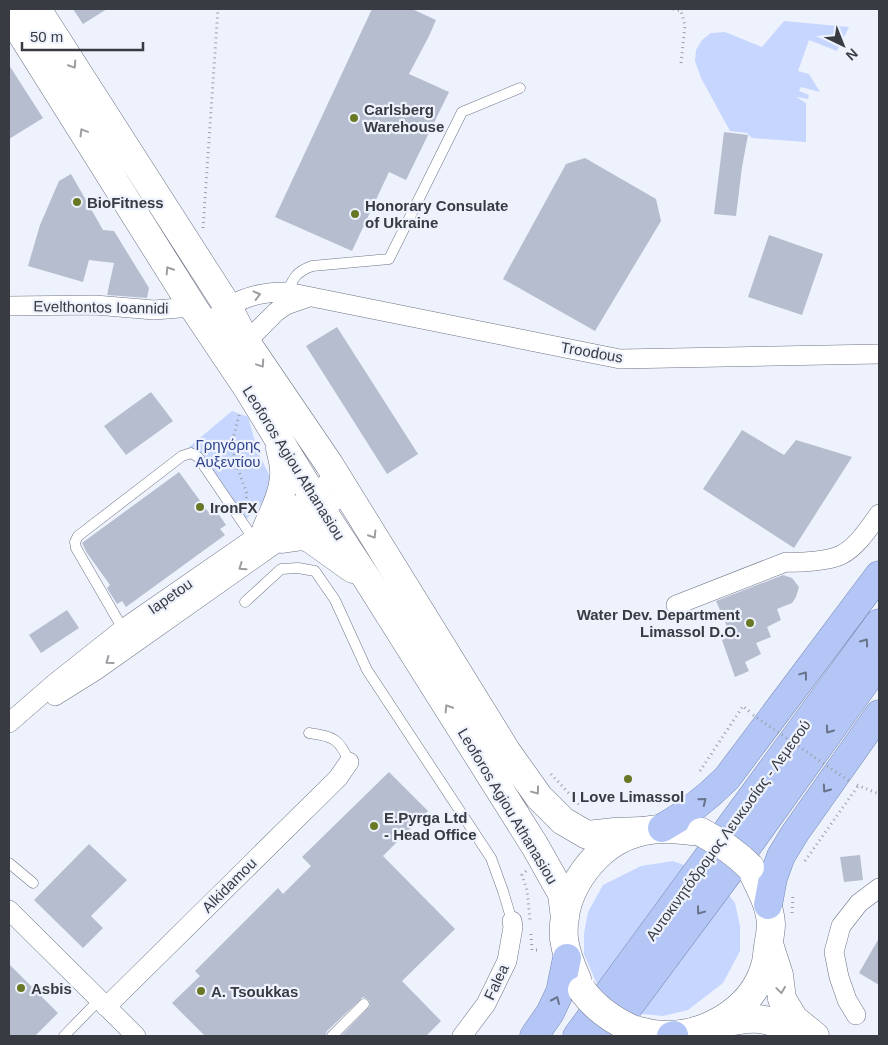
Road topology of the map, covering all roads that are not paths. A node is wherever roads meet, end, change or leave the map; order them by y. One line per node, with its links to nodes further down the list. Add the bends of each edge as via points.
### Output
1 (38, 9): 7 (main road, Leoforos Agiou Athanasiou, one-way to 7)
2 (9, 14): 8 (main road, Leoforos Agiou Athanasiou, one-way to 2)
3 (520, 88): 4 (lane, via 462,112 389,259 312,266 294,277)
4 (287, 292): 5 (street, Troodous); 7 (street, Troodous, one-way to 4, via 255,295)
5 (310, 296): 9 (street, via 276,312); 10 (street, Troodous, via 620,359)
6 (9, 306): 8 (street, Evelthontos Ioannidi, via 95,305)
7 (228, 306): 8 (street, Troodous); 9 (main road, Leoforos Agiou Athanasiou)
8 (199, 316): 11 (main road, Leoforos Agiou Athanasiou)
9 (246, 342): 12 (main road, Leoforos Agiou Athanasiou, one-way to 12)
10 (879, 354)
11 (279, 442): 13 (main road, Leoforos Agiou Athanasiou); 15 (main road, via 284,475)
12 (342, 485): 13 (street, Iapetou); 26 (main road, Leoforos Agiou Athanasiou, one-way to 26, via 507,752 539,797 563,821 587,835)
13 (316, 502): 15 (street, Iapetou); 17 (main road, Leoforos Agiou Athanasiou)
14 (879, 514): 19 (street, via 841,555 807,562 786,562)
15 (267, 536): 17 (main road, via 311,539); 21 (street, Iapetou); 21 (lane, via 198,457 191,454 182,456 78,536 75,542); 21 (street, Iapetou, one-way to 21, via 94,671 9,723)
16 (879, 575): 26 (highway, one-way to 16, via 681,817 705,800 727,778)
17 (367, 579): 32 (main road, Leoforos Agiou Athanasiou, one-way to 17, via 562,894 535,846)
18 (245, 602): 33 (lane, via 281,569 315,571 335,600 367,670 491,858)
19 (676, 606)
20 (879, 623): 46 (highway, Αυτοκινητόδρομος Λευκωσίας - Λεμεσού, one-way to 20)
21 (123, 629)
22 (879, 663): 40 (highway, Αυτοκινητόδρομος Λευκωσίας - Λεμεσού, one-way to 40, via 770,813)
23 (879, 714): 30 (highway, one-way to 30, via 794,833 781,856)
24 (309, 733): 25 (lane, via 328,736 343,747)
25 (350, 762): 36 (street, Alkidamou, via 338,778)
26 (652, 830): 30 (main road, Leoforos Agiou Athanasiou, bridge, via 701,832 720,842 750,867); 32 (main road, via 617,842 590,863 570,898)
27 (9, 863): 28 (lane)
28 (33, 884)
29 (879, 888): 38 (street, via 859,903 841,926 834,952 847,1000)
30 (768, 905): 34 (main road)
31 (9, 910): 36 (street)
32 (565, 918): 35 (main road)
33 (512, 921): 44 (street, Falea, via 507,961 486,1004)
34 (769, 943): 39 (main road, via 766,965 757,984 730,1014); 49 (main road, one-way to 49, via 779,975 782,999 794,1019)
35 (568, 958): 40 (main road, bridge, via 582,990 615,1021); 45 (highway, one-way to 35, via 560,992)
36 (103, 1003): 41 (lane); 42 (street)
37 (364, 1004): 43 (lane)
38 (856, 1015)
39 (713, 1025): 47 (main road); 48 (main road, via 748,1017 768,1020)
40 (619, 1032): 47 (main road)
41 (64, 1036)
42 (136, 1036)
43 (332, 1036)
44 (462, 1036)
45 (534, 1036)
46 (577, 1036)
47 (672, 1036)
48 (799, 1036)
49 (815, 1036)

